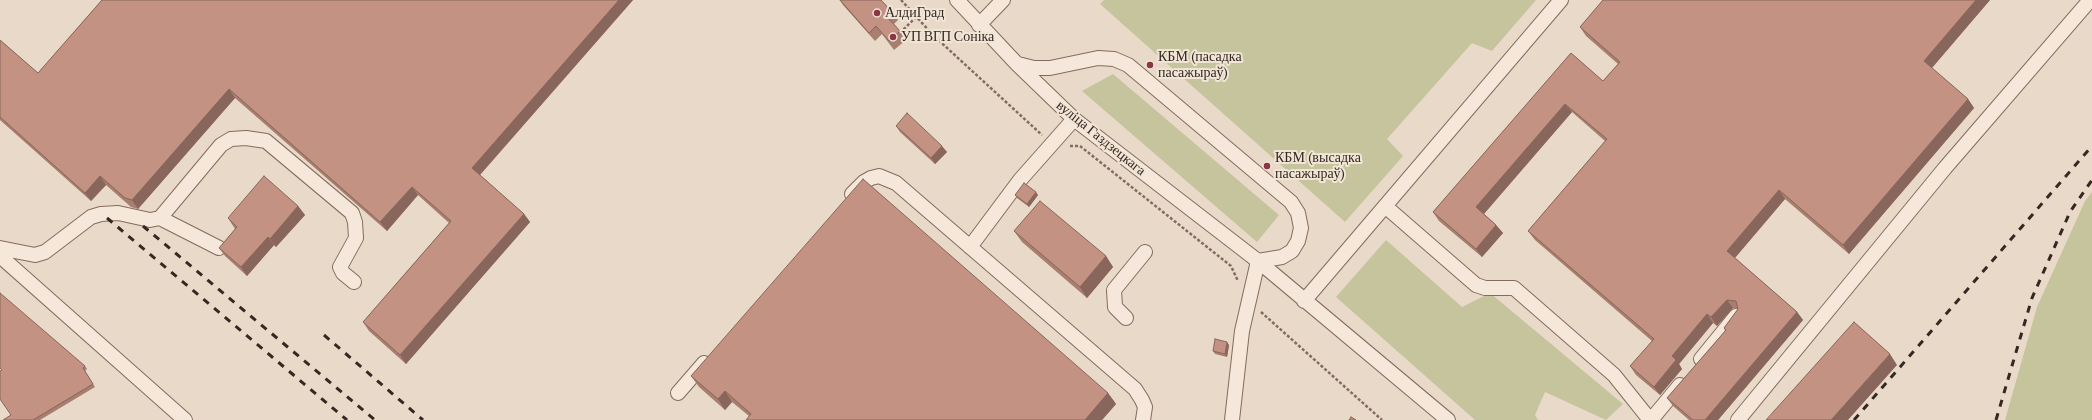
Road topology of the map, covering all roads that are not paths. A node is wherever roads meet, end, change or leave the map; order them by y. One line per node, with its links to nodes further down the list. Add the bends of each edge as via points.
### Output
1 (957, 0): 5 (street, вуліца Газдзецкага)
2 (1003, 0): 5 (street)
3 (1561, 0): 9 (street)
4 (2090, 0): 28 (street, via 1945,168)
5 (979, 25): 6 (street, вуліца Газдзецкага)
6 (1017, 64): 7 (street, вуліца Газдзецкага); 16 (street, via 1050,68 1098,58 1114,59 1128,65 1291,202 1298,213 1301,228 1298,241 1292,251 1282,258)
7 (1074, 119): 13 (street, via 1020,180); 16 (street, вуліца Газдзецкага)
8 (843, 204): 13 (street, via 864,182 879,176 888,178)
9 (1385, 206): 18 (street); 27 (street, via 1476,285 1485,288 1514,288 1614,375)
10 (160, 218): 11 (street, via 150,220 118,213 101,214 91,217 45,252 35,255); 12 (street); 17 (street, via 220,145 231,139 266,141 352,213 356,238 340,267)
11 (0, 248)
12 (219, 248)
13 (970, 248): 24 (street, via 1135,389 1145,407)
14 (1145, 252): 20 (street, via 1114,290 1115,307)
15 (0, 256): 23 (street)
16 (1258, 262): 18 (street, вуліца Газдзецкага); 25 (street, via 1242,331)
17 (354, 282)
18 (1304, 300): 26 (street, вуліца Газдзецкага)
19 (1736, 316): 27 (street)
20 (1126, 318)
21 (714, 352): 22 (street)
22 (678, 393)
23 (186, 420)
24 (1143, 420)
25 (1232, 420)
26 (1448, 420)
27 (1650, 420)
28 (1738, 420)

